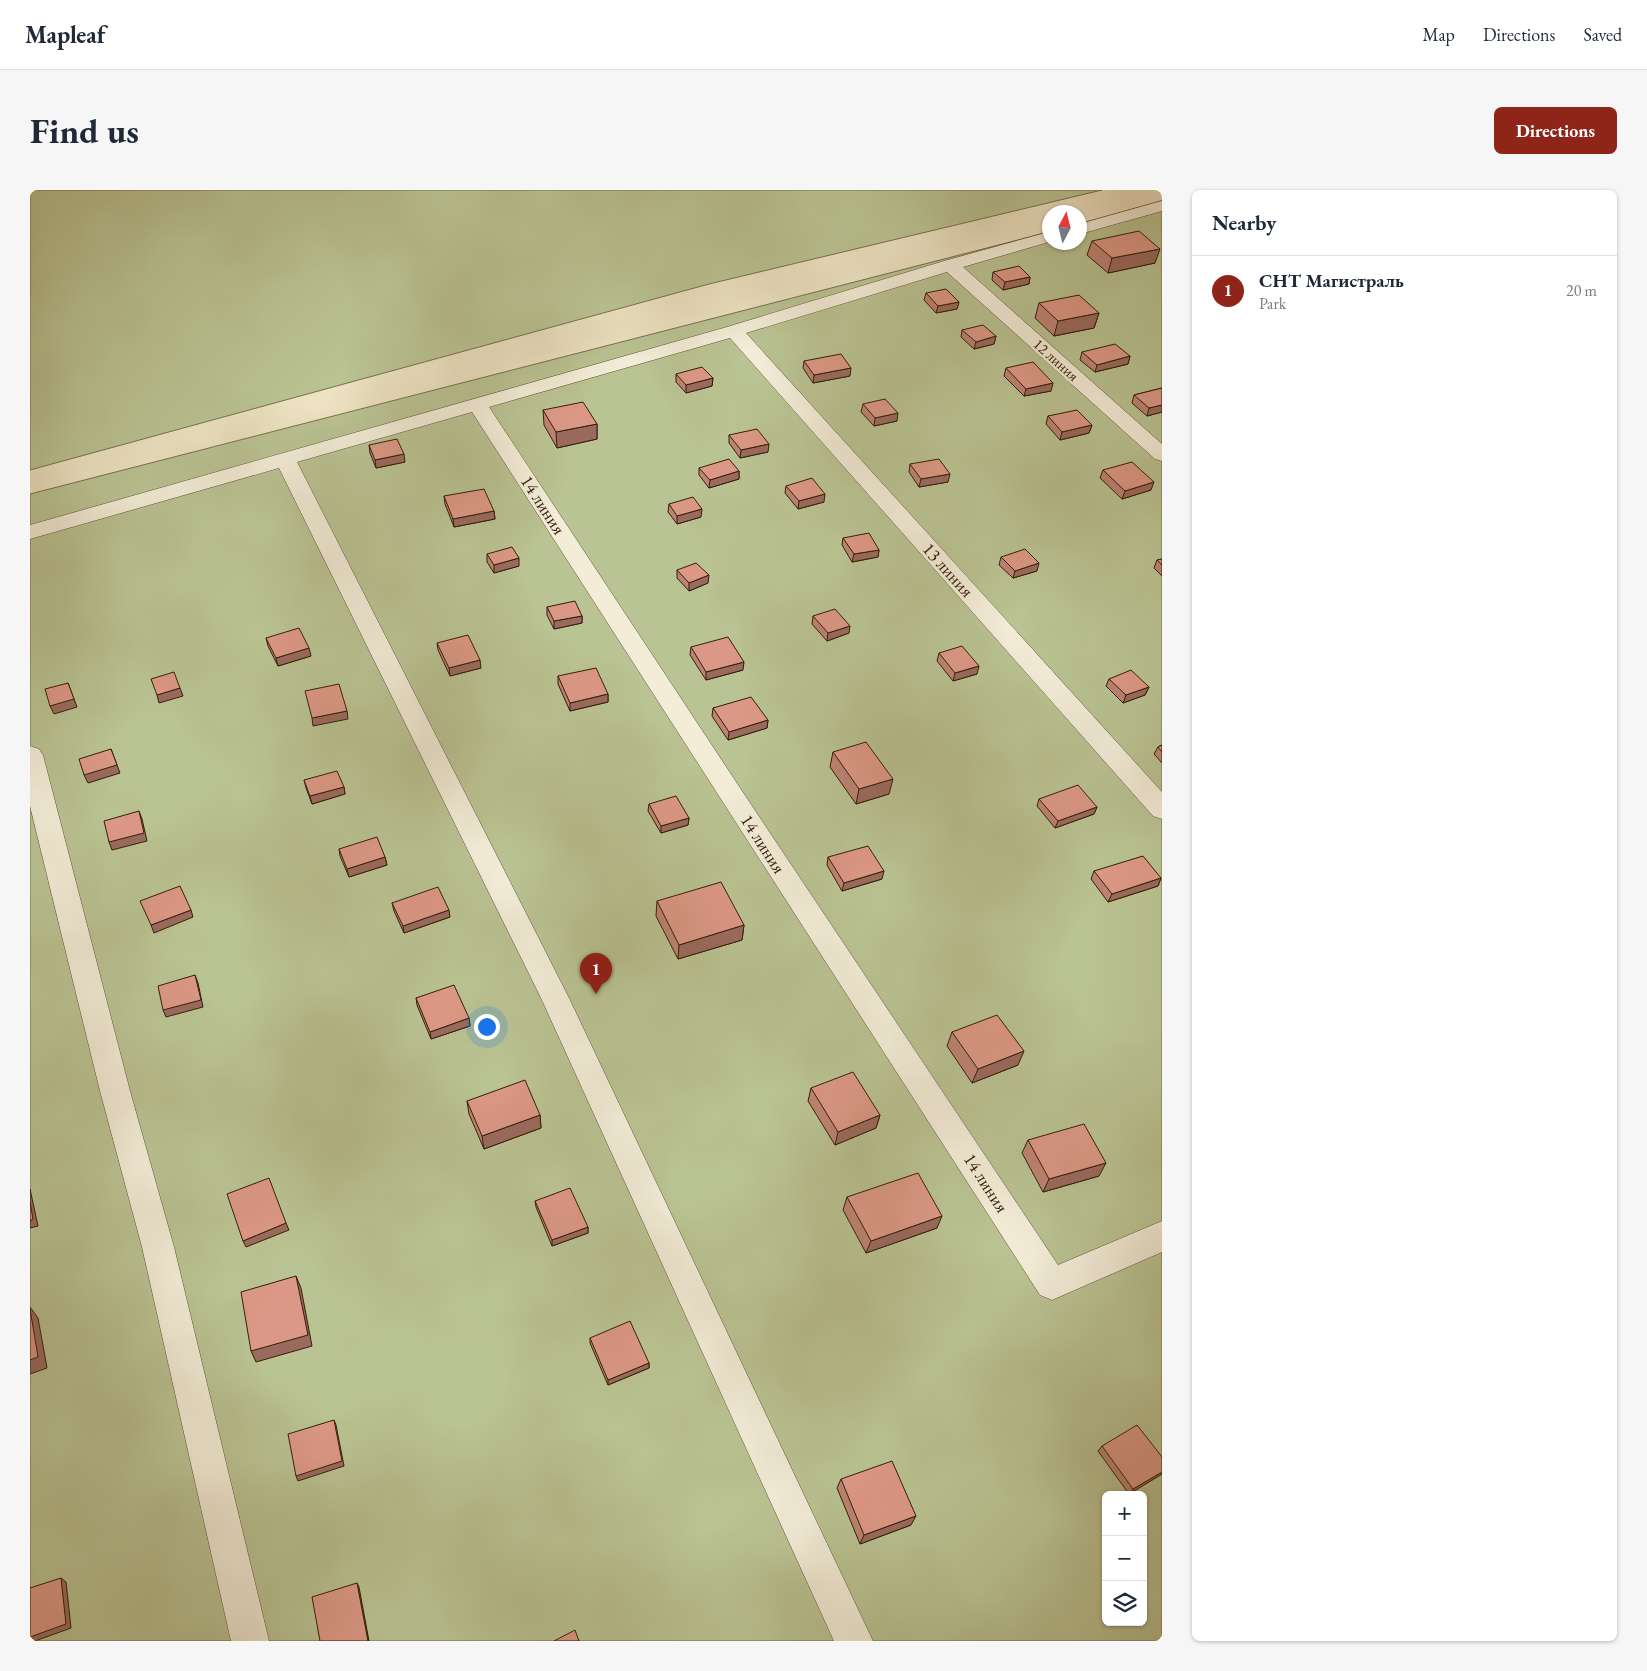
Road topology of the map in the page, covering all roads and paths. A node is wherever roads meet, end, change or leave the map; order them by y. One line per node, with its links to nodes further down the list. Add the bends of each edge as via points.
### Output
1 (1155, 208): 2 (street); 3 (street)
2 (1162, 220)
3 (1087, 227)
4 (1042, 239): 5 (street)
5 (950, 265): 6 (street); 8 (street, 12 линия)
6 (734, 331): 7 (street); 12 (street, 13 линия)
7 (477, 404): 9 (street); 13 (street, 14 линия, via 1052,1284)
8 (1162, 455)
9 (285, 459): 10 (street); 15 (street, via 555,998)
10 (30, 532)
11 (30, 756): 14 (street, via 158,1247)
12 (1162, 809)
13 (1162, 1236)
14 (250, 1641)
15 (854, 1641)

